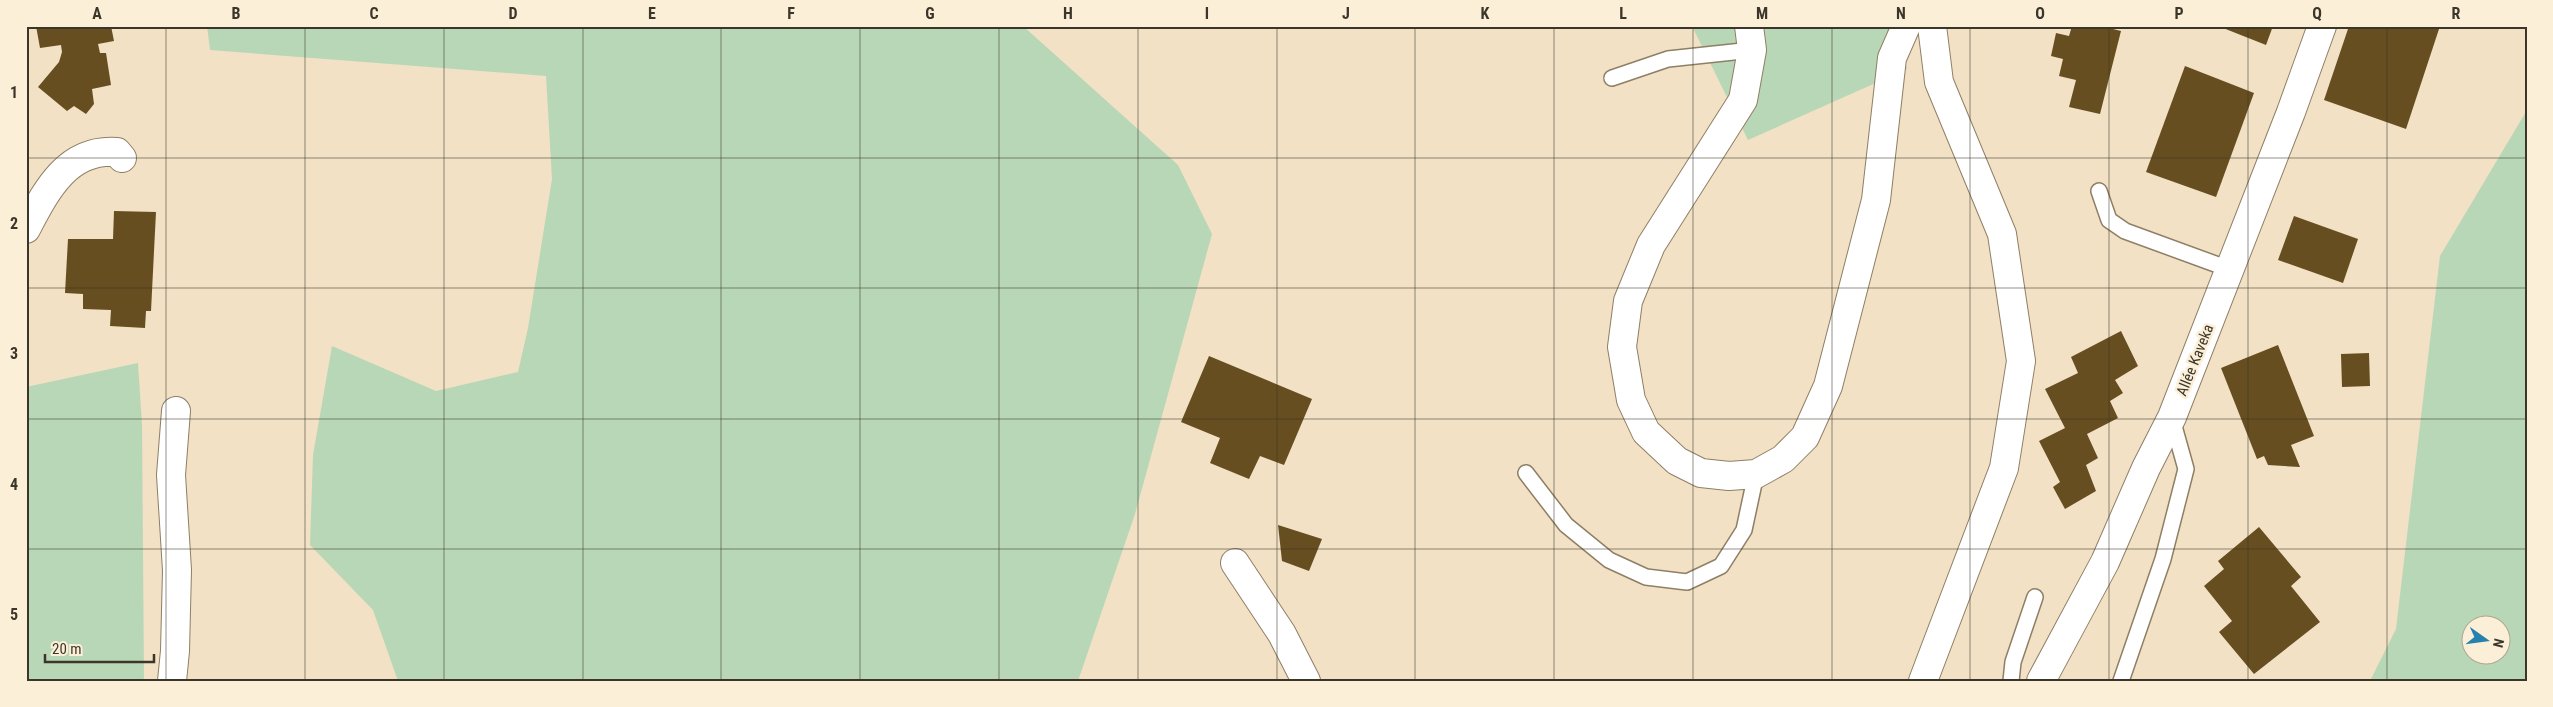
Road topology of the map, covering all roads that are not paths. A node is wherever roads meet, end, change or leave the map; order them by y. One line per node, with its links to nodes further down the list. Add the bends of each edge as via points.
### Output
1 (1906, 26): 13 (street, via 1892,58 1876,200 1828,386 1805,437 1782,459)
2 (1932, 26): 18 (street, via 1940,82 2002,234 2021,361 2004,468)
3 (2322, 26): 9 (street, Allée Kaveka)
4 (1751, 38): 5 (lane, via 1668,59); 13 (street, via 1743,100 1651,245 1628,301 1622,347 1631,400 1646,432 1677,462 1701,473)
5 (1612, 78)
6 (122, 158): 8 (street, via 117,152 104,151 81,157 59,174)
7 (2099, 191): 9 (lane, via 2109,220 2126,231)
8 (26, 229)
9 (2229, 269): 11 (street, Allée Kaveka)
10 (176, 411): 16 (street, via 171,475 177,570)
11 (2172, 417): 20 (street, Allée Kaveka, via 2105,562); 21 (lane, via 2186,469 2163,559)
12 (1526, 474): 13 (lane, via 1566,526 1609,560 1646,577 1686,582 1720,566 1744,530)
13 (1756, 474)
14 (1235, 563): 17 (street, via 1282,634)
15 (2035, 597): 19 (lane, via 2013,662)
16 (172, 681)
17 (1306, 681)
18 (1923, 681)
19 (2011, 681)
20 (2041, 681)
21 (2121, 681)

